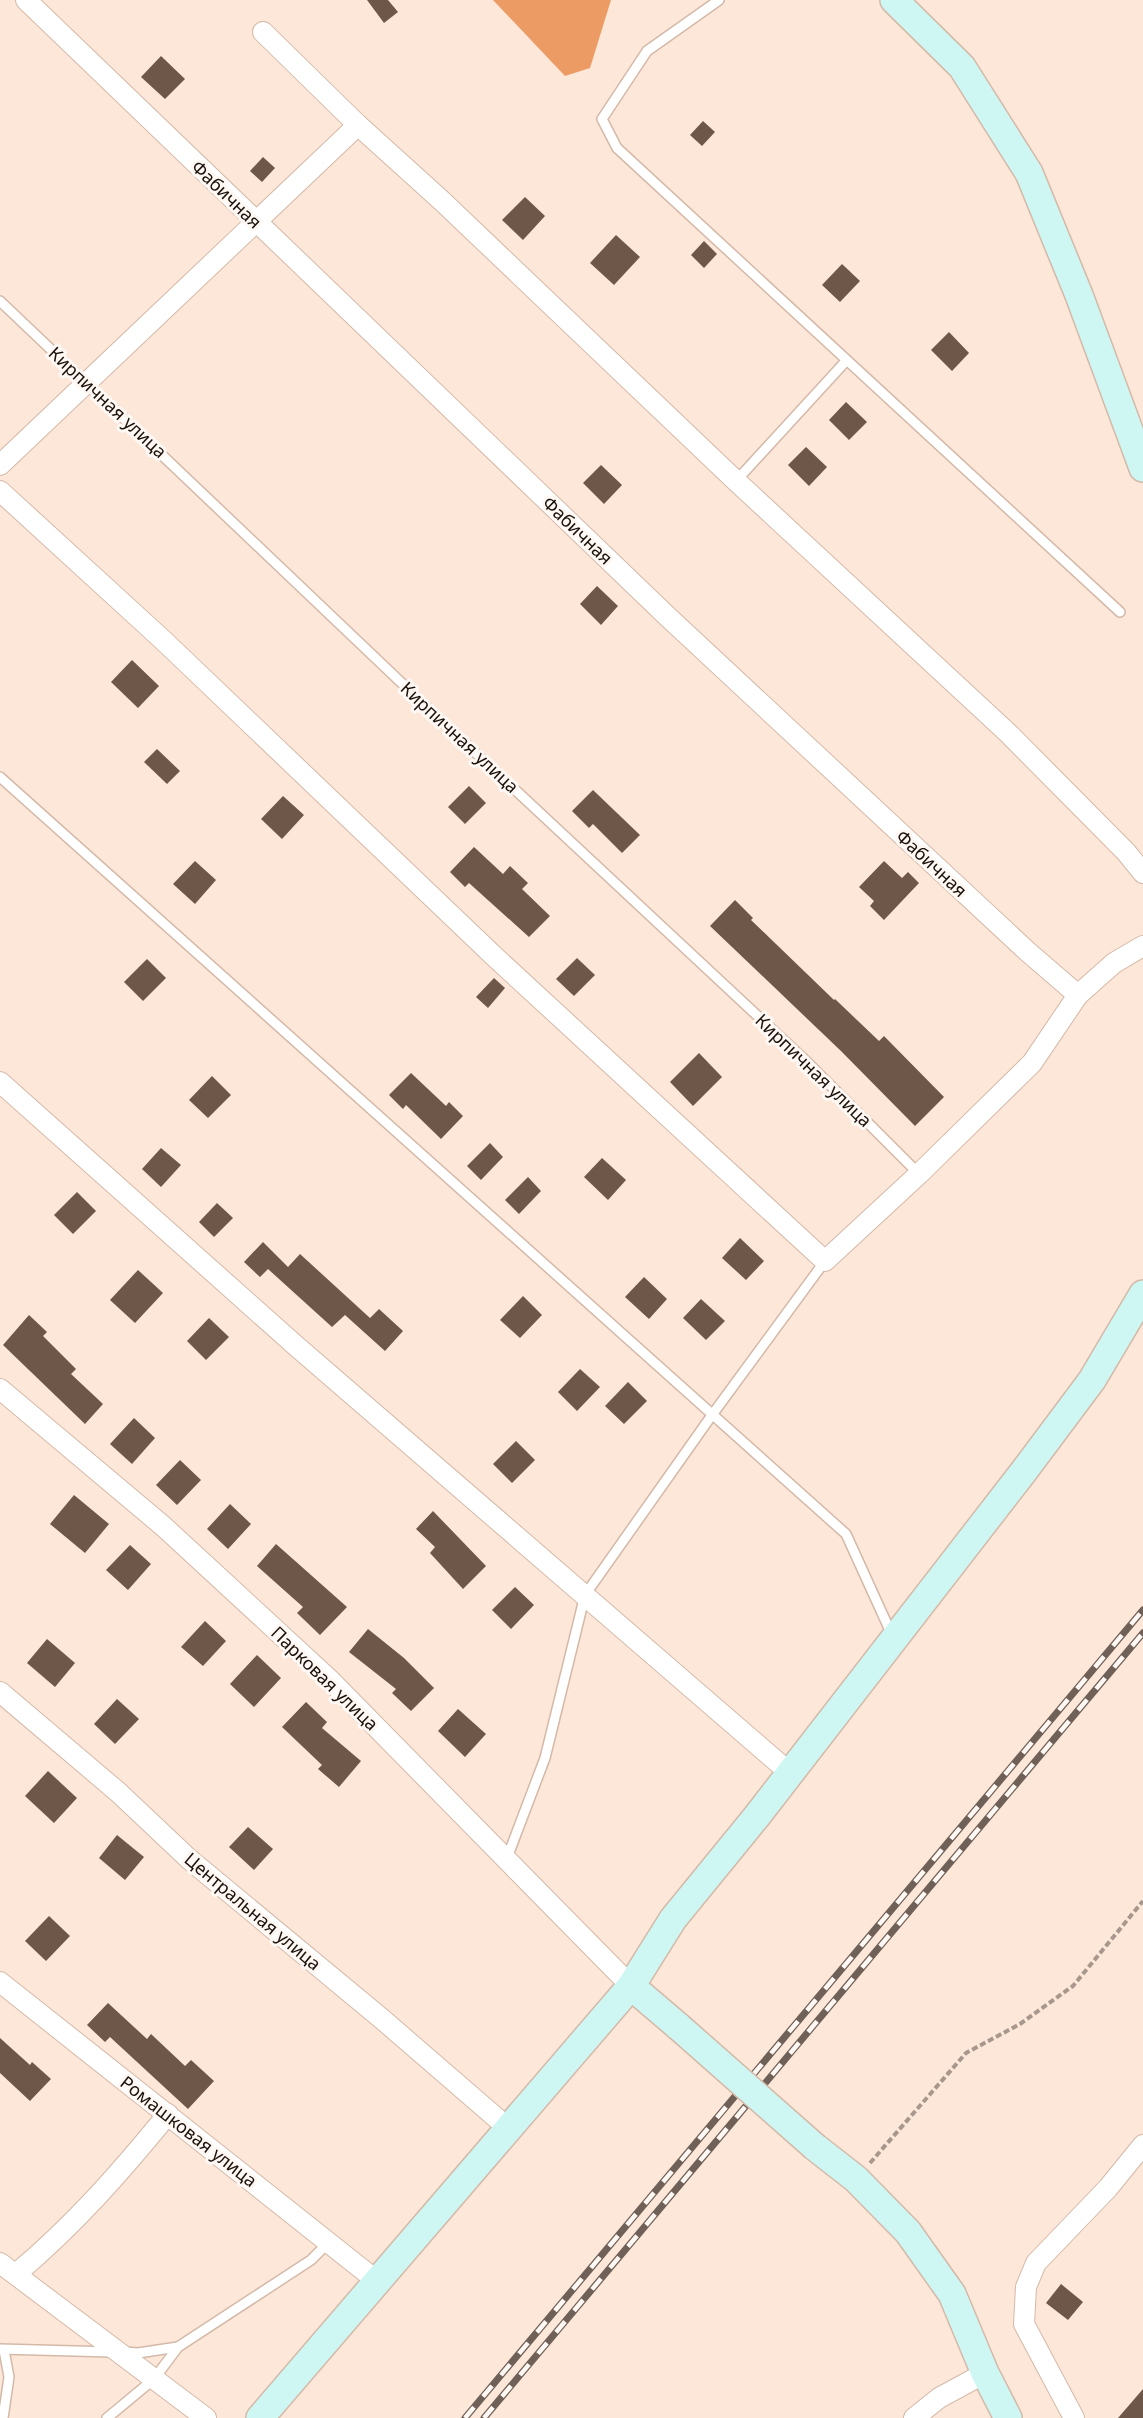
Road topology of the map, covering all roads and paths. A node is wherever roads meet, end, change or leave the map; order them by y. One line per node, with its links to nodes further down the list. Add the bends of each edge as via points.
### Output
1 (26, 0): 6 (street, Фабичная)
2 (719, 0): 8 (lane, via 647,51 602,119 617,148)
3 (894, 0): 11 (street, via 962,67 1029,173)
4 (263, 32): 5 (street)
5 (358, 125): 6 (street); 12 (street)
6 (255, 221): 9 (street); 18 (street, Фабичная, via 677,625)
7 (0, 301): 9 (lane, Кирпичная улица)
8 (846, 362): 12 (lane); 14 (lane)
9 (86, 381): 10 (street); 20 (lane, Кирпичная улица, via 450,729 807,1062)
10 (0, 465)
11 (1143, 468)
12 (736, 481): 16 (street, via 1008,733)
13 (0, 491): 21 (street)
14 (1119, 612)
15 (0, 777): 24 (lane)
16 (1143, 873)
17 (1143, 946): 18 (street, via 1114,963)
18 (1078, 996): 20 (street, via 1032,1063)
19 (0, 1082): 25 (street, via 295,1345)
20 (920, 1174): 21 (street)
21 (825, 1261): 24 (lane)
22 (1143, 1294): 26 (street, via 1092,1380)
23 (0, 1389): 29 (street, Парковая улица, via 181,1542 329,1679)
24 (712, 1415): 25 (lane); 26 (lane, via 846,1534)
25 (585, 1595): 28 (street); 29 (lane, via 545,1758)
26 (894, 1639): 28 (street)
27 (0, 1692): 34 (street, Центральная улица, via 118,1792 189,1859)
28 (790, 1773): 32 (street, via 673,1918)
29 (507, 1858): 32 (street, Парковая улица)
30 (1143, 1901): 36 (path, via 1073,1986 1020,2024 966,2053)
31 (0, 1982): 33 (street, Ромашковая улица)
32 (631, 1986): 34 (street); 36 (street, bridge)
33 (168, 2115): 37 (street, Ромашковая улица); 38 (street, via 115,2180 57,2240)
34 (508, 2128): 39 (street)
35 (1143, 2145): 51 (street, via 1036,2264 1026,2287 1024,2324)
36 (856, 2179): 43 (street, via 908,2232 952,2294)
37 (329, 2242): 39 (street, Ромашковая улица); 40 (lane, via 311,2260)
38 (8, 2269): 42 (street)
39 (377, 2281): 48 (street)
40 (178, 2347): 42 (lane); 44 (lane)
41 (2, 2349): 42 (lane); 45 (lane, via 9,2377)
42 (119, 2352): 44 (street)
43 (985, 2373): 49 (street, via 939,2398); 50 (street)
44 (154, 2379): 46 (lane); 47 (street)
45 (3, 2418)
46 (107, 2418)
47 (206, 2418)
48 (260, 2418)
49 (914, 2418)
50 (1008, 2418)
51 (1074, 2418)

